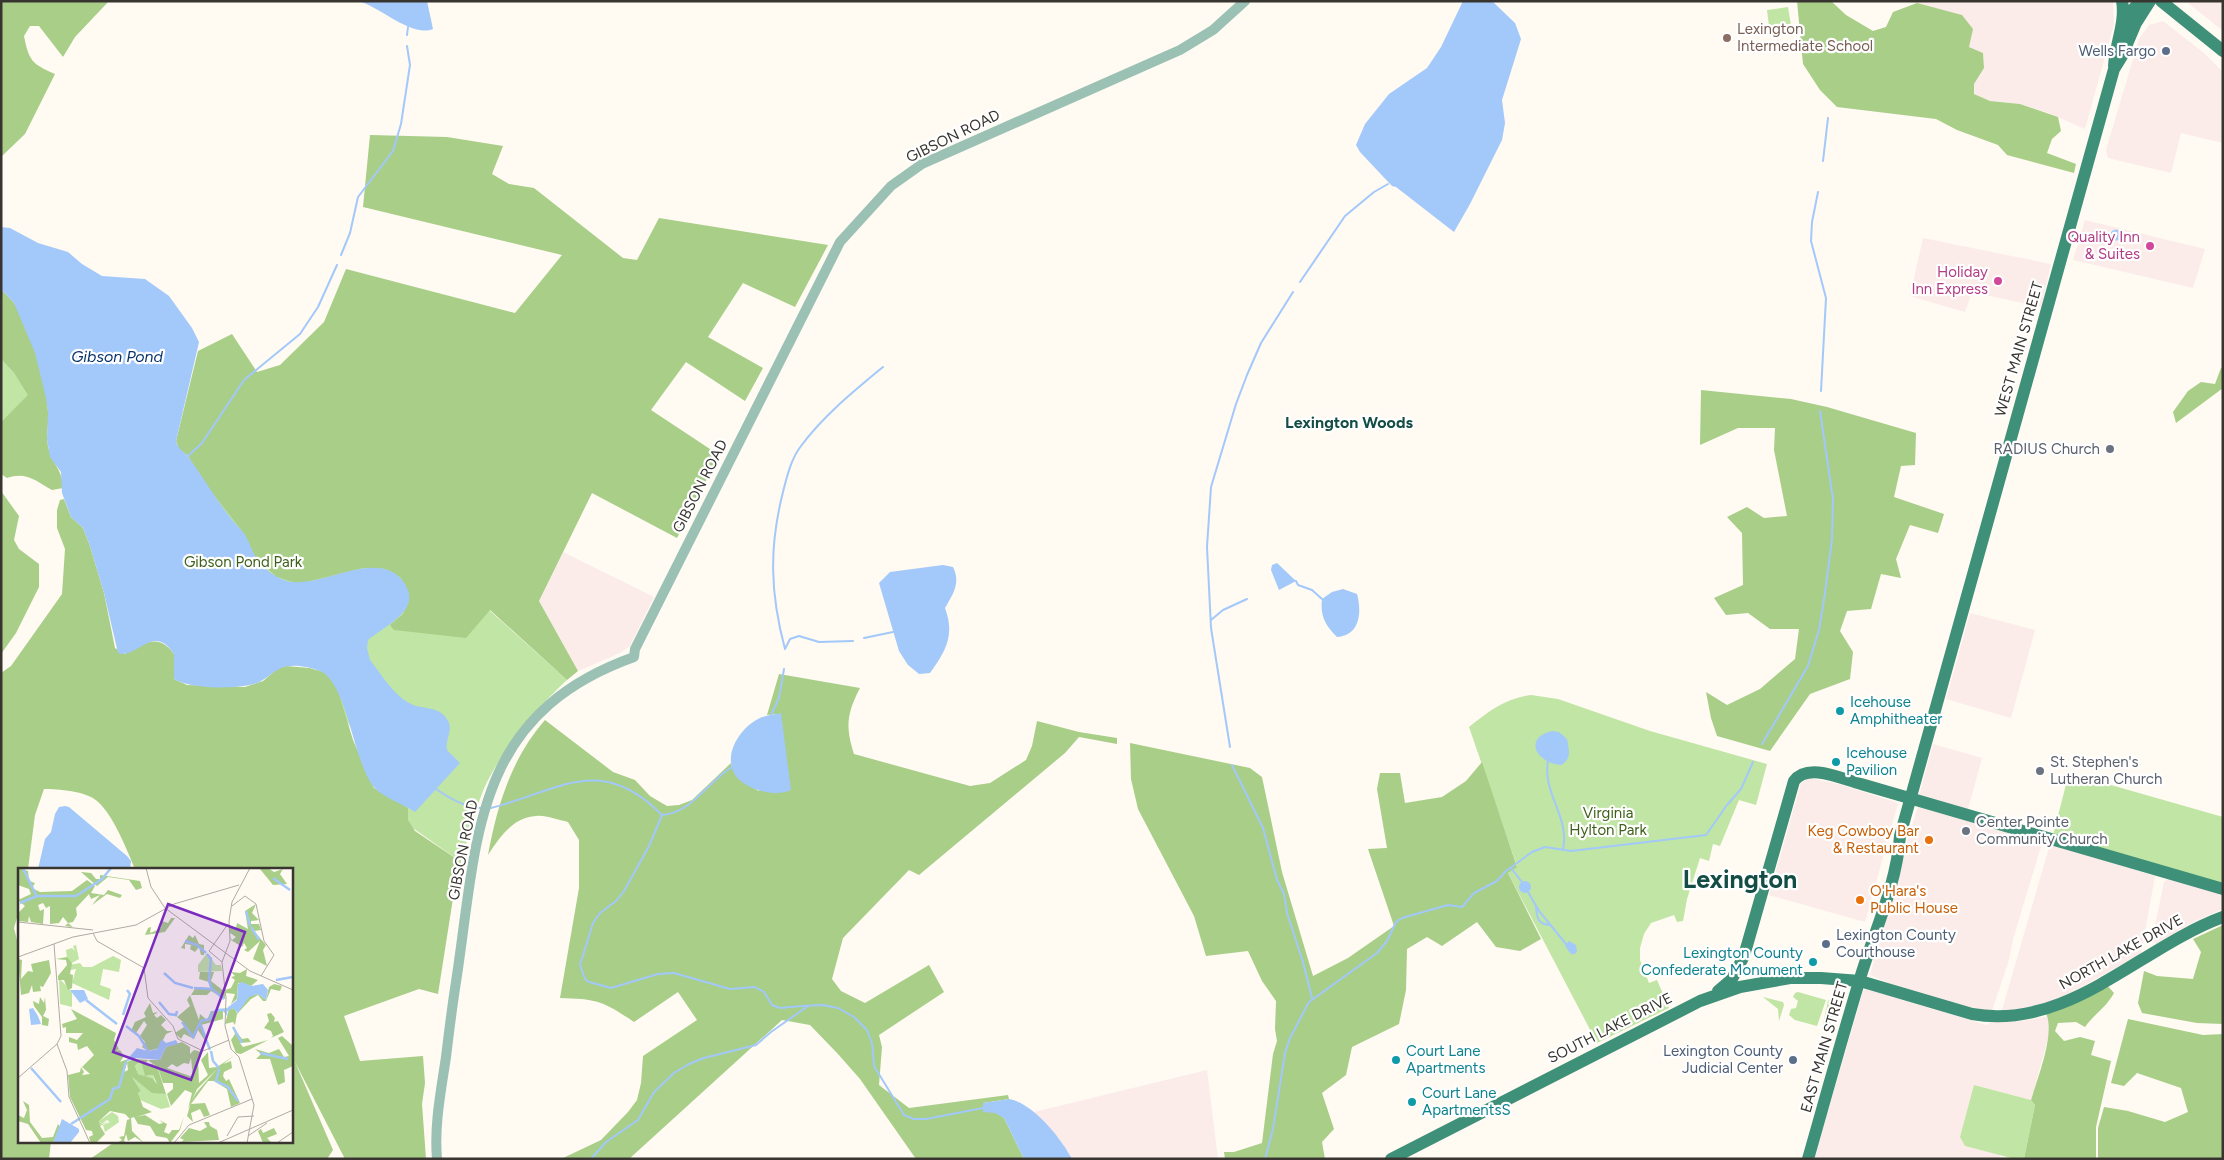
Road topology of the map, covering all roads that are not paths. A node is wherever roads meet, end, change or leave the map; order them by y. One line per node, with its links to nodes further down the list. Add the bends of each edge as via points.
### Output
1 (1245, 1): 16 (street, GIBSON ROAD, via 1199,40 934,158 900,179 840,242 635,649 634,658 590,676 550,703 518,738 493,783 480,825 439,1102)
2 (2122, 1): 6 (main road)
3 (2141, 1): 6 (main road, via 2132,10)
4 (2150, 1): 8 (main road, WEST MAIN STREET)
5 (2161, 1): 7 (main road)
6 (2118, 39): 8 (main road)
7 (2223, 51)
8 (2114, 69): 9 (main road, WEST MAIN STREET)
9 (1911, 799): 10 (main road); 12 (main road, via 1815,772 1800,774 1794,781); 13 (main road, EAST MAIN STREET, via 1900,836 1892,848)
10 (2223, 889)
11 (2223, 917): 13 (main road, NORTH LAKE DRIVE, via 2188,933 2085,993 2056,1006 2026,1014 1996,1017 1972,1014)
12 (1744, 956): 14 (main road); 15 (main road, via 1732,979)
13 (1860, 981): 14 (main road, SOUTH LAKE DRIVE, via 1802,978); 18 (main road, EAST MAIN STREET)
14 (1749, 985): 15 (main road, SOUTH LAKE DRIVE)
15 (1714, 994): 17 (main road, SOUTH LAKE DRIVE)
16 (437, 1159)
17 (1391, 1159)
18 (1808, 1159)

